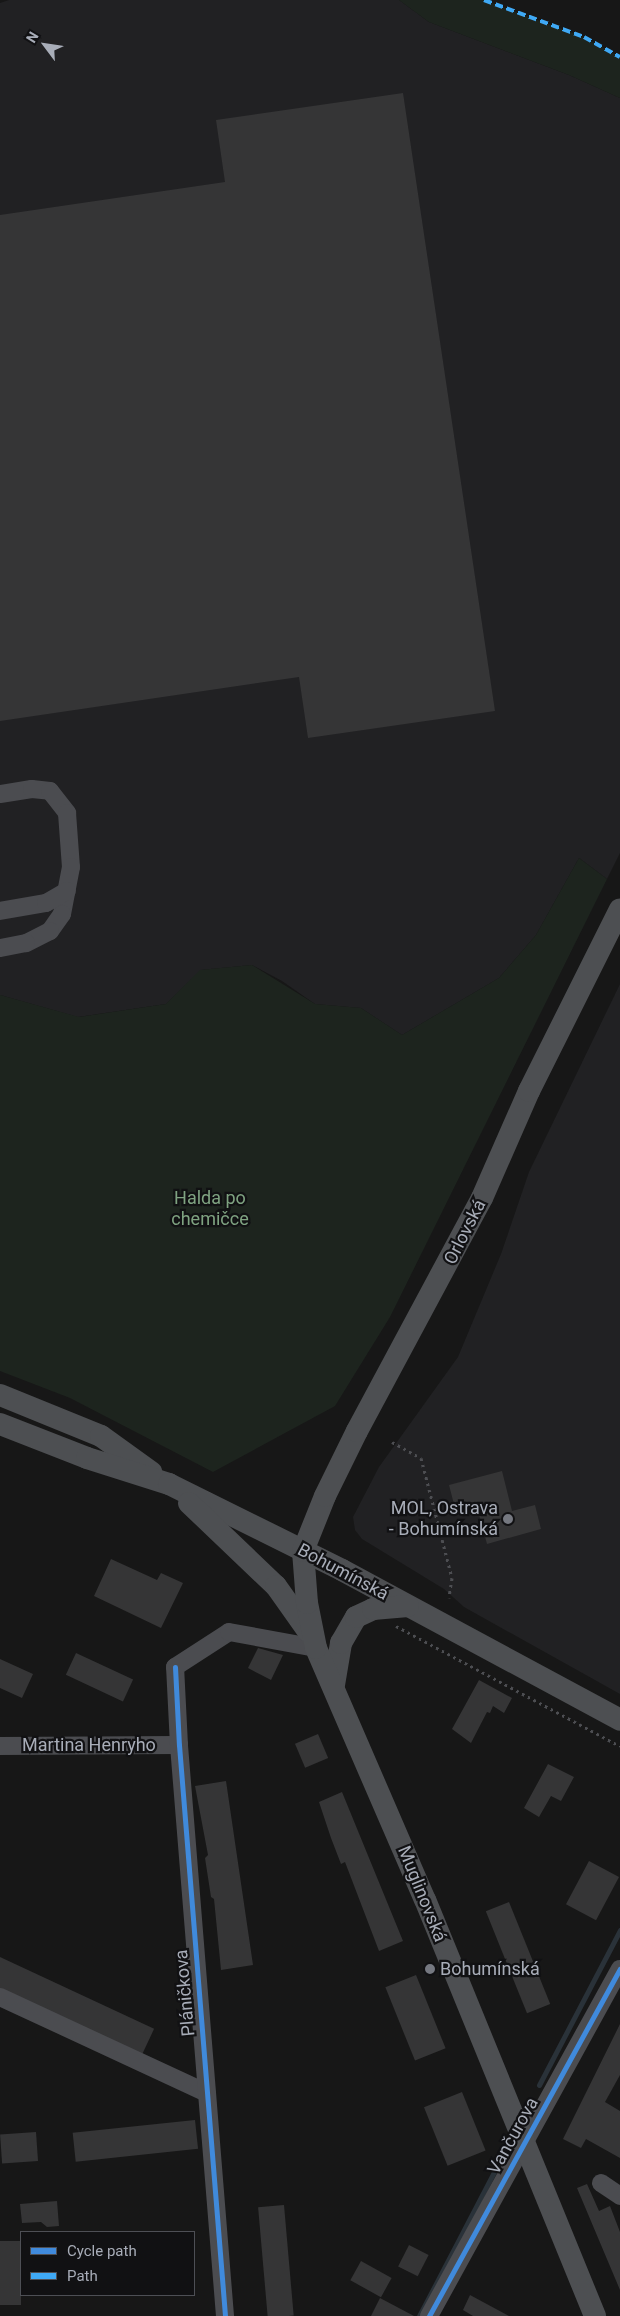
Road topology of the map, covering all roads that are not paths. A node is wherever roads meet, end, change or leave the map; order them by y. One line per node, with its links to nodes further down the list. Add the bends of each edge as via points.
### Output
1 (0, 794): 2 (street, via 32,789 50,791 60,802 67,813 71,867)
2 (67, 891): 4 (street, via 46,903); 5 (street, via 62,914 50,931 26,943)
3 (620, 909): 9 (main road, Orlovská, via 529,1091 482,1198 357,1431 325,1496)
4 (0, 911)
5 (0, 948)
6 (0, 1395): 8 (main road, Bohumínská, via 101,1436)
7 (0, 1424): 8 (main road, Bohumínská, via 87,1458)
8 (168, 1484): 9 (main road, Bohumínská); 11 (main road, via 276,1586)
9 (303, 1551): 10 (main road, Bohumínská); 11 (main road, Muglinovská)
10 (408, 1606): 12 (main road, via 373,1609 356,1617 341,1643); 13 (main road, Bohumínská)
11 (314, 1642): 12 (main road, Muglinovská); 14 (street, Pláničkova, via 229,1632 175,1667)
12 (334, 1685): 20 (main road, Muglinovská)
13 (620, 1720)
14 (178, 1745): 15 (street, Martina Henryho); 19 (street, Pláničkova)
15 (0, 1746)
16 (620, 1969): 17 (street, Vančurova)
17 (614, 1995): 20 (street, Vančurova)
18 (0, 1997): 19 (street)
19 (206, 2093): 23 (street, Pláničkova)
20 (524, 2144): 24 (street, Vančurova); 25 (main road, Muglinovská)
21 (601, 2183): 22 (street)
22 (620, 2196)
23 (225, 2316)
24 (429, 2316)
25 (595, 2316)

